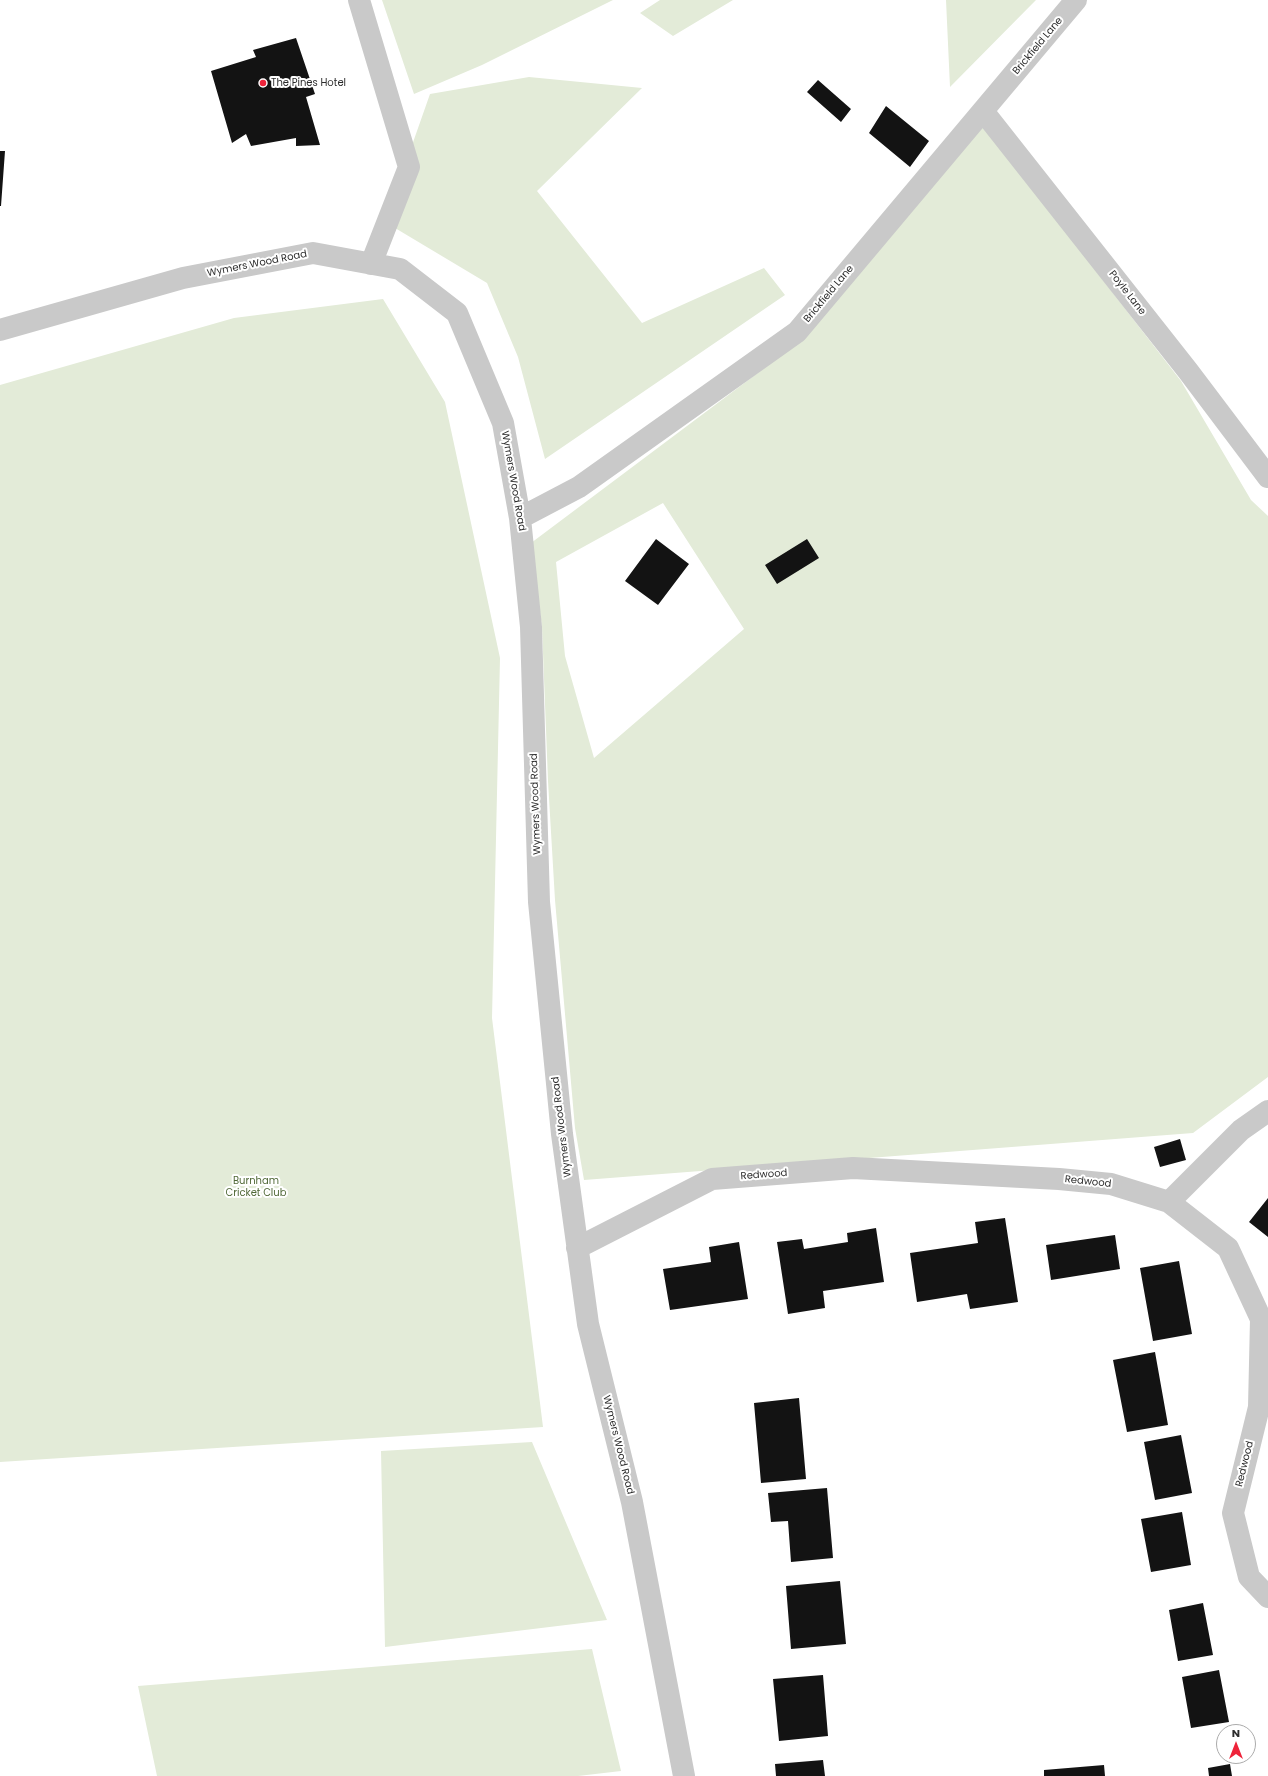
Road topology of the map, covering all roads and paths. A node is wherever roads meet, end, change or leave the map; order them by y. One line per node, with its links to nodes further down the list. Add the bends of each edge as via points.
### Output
1 (359, 0): 4 (street, via 409,167)
2 (1076, 0): 3 (street, Brickfield Lane)
3 (983, 111): 6 (street, Poyle Lane, via 1188,371); 7 (street, Brickfield Lane, via 797,332 579,487)
4 (371, 264): 5 (street, Wymers Wood Road, via 313,253 183,278); 7 (street, Wymers Wood Road, via 400,269 457,313 503,423)
5 (0, 330)
6 (1268, 477)
7 (520, 518): 10 (street, Wymers Wood Road, via 531,627 539,902 562,1134)
8 (1268, 1112): 9 (street, via 1236,1135)
9 (1169, 1202): 10 (street, Redwood, via 1111,1184 1059,1179 853,1168 720,1178 712,1179); 11 (street, Redwood, via 1228,1248 1261,1319 1259,1407 1233,1513 1249,1577)
10 (577, 1248): 12 (street, Wymers Wood Road, via 588,1324 632,1502)
11 (1268, 1597)
12 (684, 1776)

